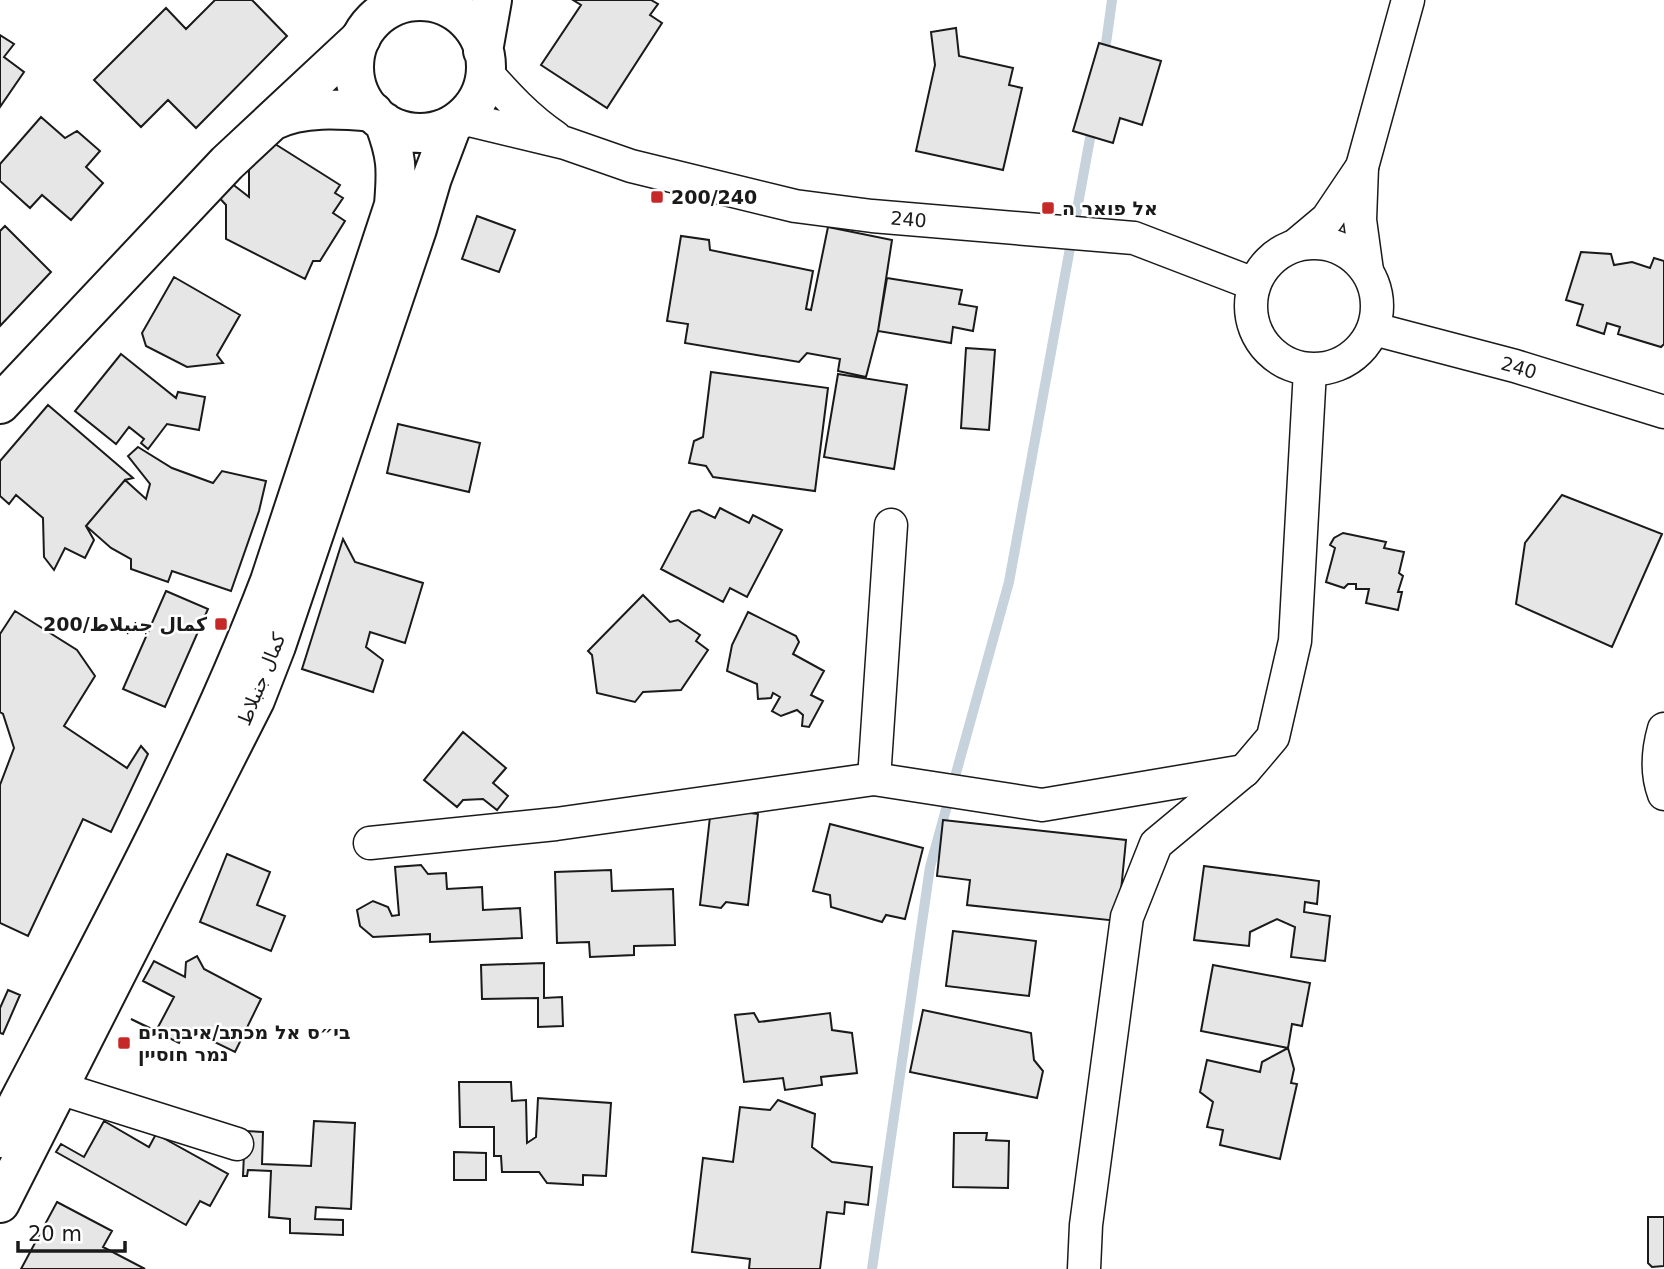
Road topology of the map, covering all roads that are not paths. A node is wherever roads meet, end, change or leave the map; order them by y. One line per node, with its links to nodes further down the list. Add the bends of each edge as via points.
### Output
1 (492, 0): 5 (main road)
2 (1408, 0): 10 (street)
3 (414, 1): 4 (main road, via 378,16); 5 (main road, via 456,11 472,26)
4 (361, 38): 6 (main road, via 355,77 365,104); 8 (main road)
5 (484, 61): 7 (main road, via 479,97); 9 (street, 240, via 519,108)
6 (378, 117): 7 (main road, via 395,129 414,133 434,132); 8 (main road, via 344,109 298,112); 25 (main road, كمال جنبلاط, via 395,152 394,205 271,581 182,785)
7 (457, 122): 9 (street, 240); 24 (main road, كمال جنبلاط, via 432,178 255,701)
8 (262, 129): 16 (main road)
9 (565, 143): 13 (street, 240, via 631,166 794,206 1134,238)
10 (1362, 167): 11 (street, via 1327,219); 12 (street, via 1360,220)
11 (1296, 245): 12 (street, via 1317,242 1336,246); 13 (street, via 1278,253)
12 (1367, 271): 14 (street, via 1378,309)
13 (1254, 284): 15 (street, via 1251,314 1261,342 1291,366)
14 (1374, 329): 15 (street, via 1349,360); 17 (street, 240)
15 (1310, 370): 20 (street, via 1295,641 1273,737)
16 (0, 404)
17 (1664, 412)
18 (891, 524): 21 (street)
19 (1664, 729): 22 (street, via 1658,751)
20 (1245, 771): 21 (street, via 1042,805); 28 (street, via 1156,844 1127,917)
21 (874, 779): 23 (street, via 556,824)
22 (1664, 794)
23 (370, 843)
24 (59, 1088): 26 (street); 27 (main road, كمال جنبلاط)
25 (0, 1138)
26 (237, 1144)
27 (0, 1203)
28 (1084, 1269)

